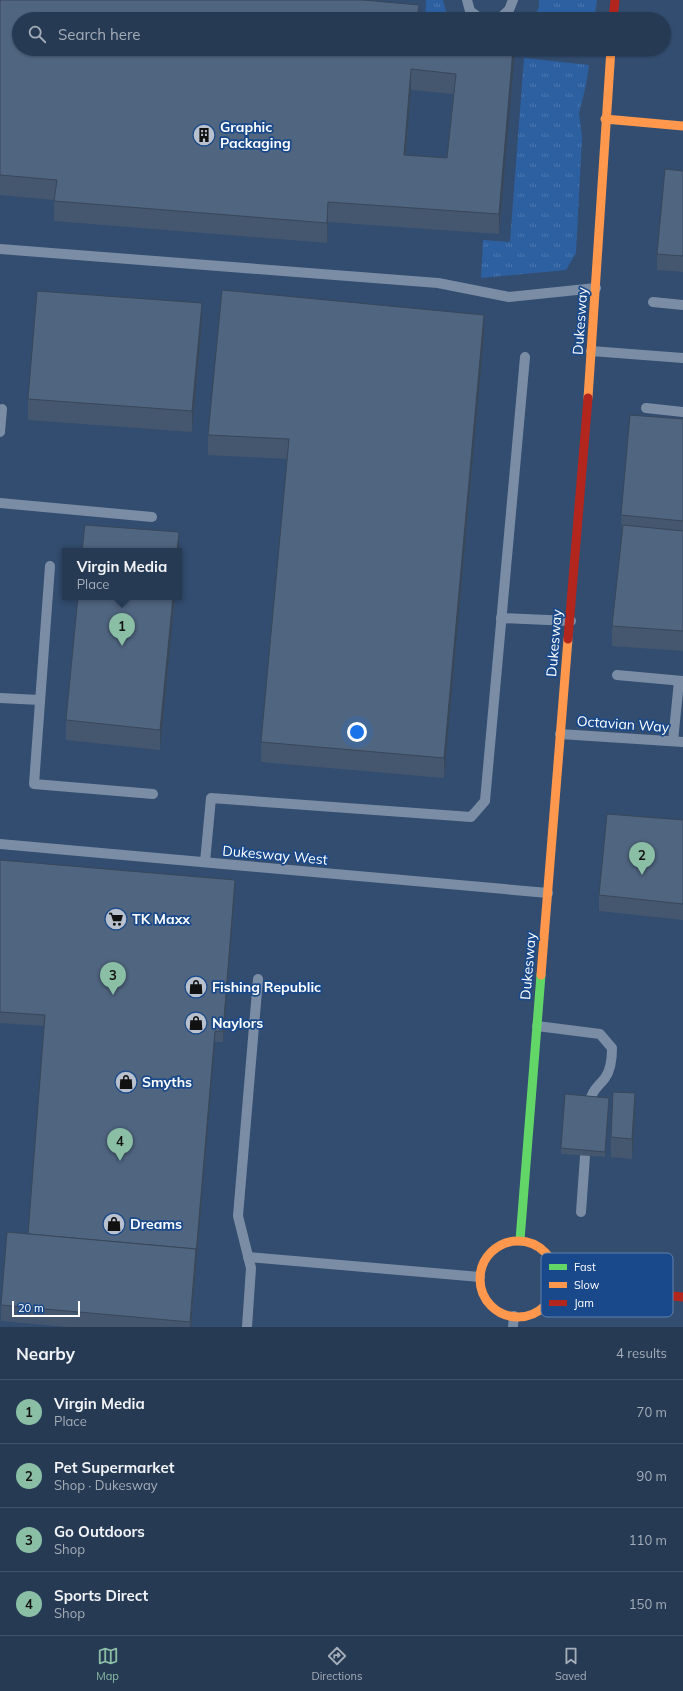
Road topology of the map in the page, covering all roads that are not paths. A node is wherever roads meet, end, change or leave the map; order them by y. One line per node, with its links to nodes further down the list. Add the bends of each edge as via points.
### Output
1 (467, 0): 4 (lane)
2 (513, 0): 5 (lane)
3 (615, 0): 6 (street)
4 (472, 12)
5 (507, 12)
6 (614, 12)
7 (610, 56): 8 (street, Dukesway)
8 (605, 120): 9 (street); 11 (street, Dukesway)
9 (683, 126)
10 (0, 249): 11 (lane, via 438,283 509,297)
11 (596, 288): 14 (street, Dukesway)
12 (653, 302): 13 (lane)
13 (683, 305)
14 (591, 351): 16 (lane); 25 (street, Dukesway)
15 (525, 357): 24 (lane)
16 (683, 358)
17 (646, 408): 19 (lane)
18 (2, 409): 20 (lane)
19 (683, 412)
20 (0, 432)
21 (0, 503): 22 (lane)
22 (152, 517)
23 (50, 566): 29 (lane)
24 (501, 618): 25 (lane); 34 (lane, via 485,801 471,817 211,798)
25 (571, 621): 30 (street, Dukesway)
26 (617, 675): 27 (lane)
27 (681, 681): 31 (lane)
28 (0, 698): 29 (lane)
29 (40, 700): 32 (lane, via 34,784)
30 (560, 734): 31 (lane, Octavian Way); 35 (street, Dukesway)
31 (678, 741)
32 (153, 794)
33 (0, 844): 34 (lane, Dukesway West)
34 (205, 862): 35 (lane, Dukesway West)
35 (548, 893): 37 (street, Dukesway)
36 (258, 979): 43 (lane, via 238,1216)
37 (537, 1026): 38 (lane, via 600,1034 612,1048 612,1062 606,1077 591,1094); 41 (street, Dukesway)
38 (590, 1102)
39 (586, 1156): 40 (lane)
40 (581, 1212)
41 (520, 1240): 42 (street, via 536,1245); 44 (street, via 497,1246 486,1257)
42 (545, 1253)
43 (248, 1257): 44 (lane); 49 (lane, via 251,1268)
44 (480, 1277): 48 (street, via 480,1288 488,1303 502,1314)
45 (673, 1296): 46 (street)
46 (683, 1297)
47 (541, 1309): 48 (street, via 532,1314)
48 (514, 1316): 50 (lane)
49 (247, 1327)
50 (513, 1327)

